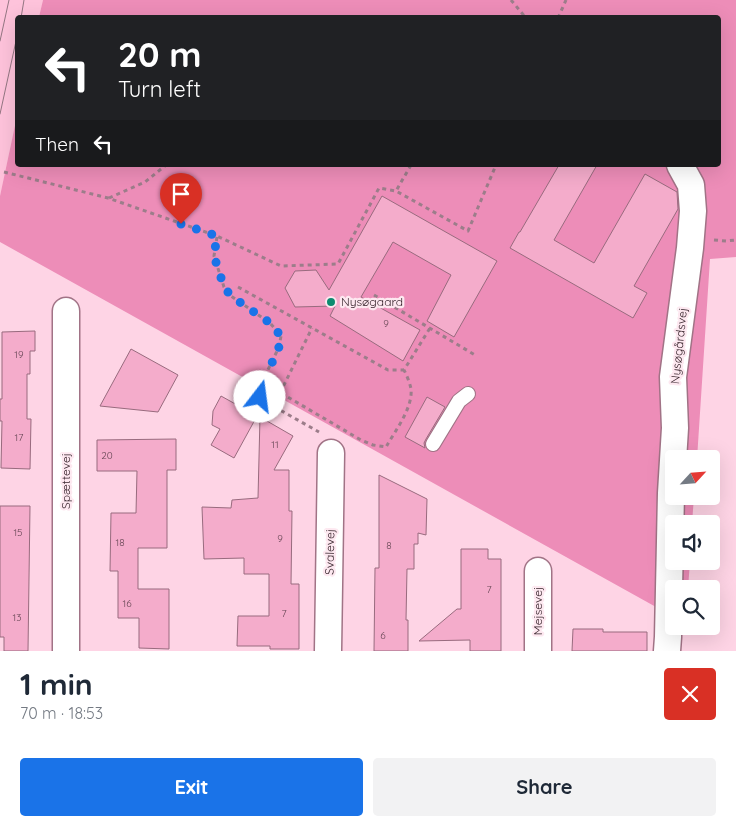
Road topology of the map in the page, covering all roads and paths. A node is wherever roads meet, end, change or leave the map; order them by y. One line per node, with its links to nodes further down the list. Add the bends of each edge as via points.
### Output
1 (511, 0): 3 (path)
2 (566, 0): 4 (path)
3 (524, 15)
4 (559, 15)
5 (164, 167): 11 (path, via 145,182)
6 (410, 167): 10 (path)
7 (495, 167): 10 (path, via 468,231)
8 (681, 167): 29 (street, Nysøgårdsvej, via 692,185 693,211 674,377)
9 (4, 172): 11 (path)
10 (396, 191): 12 (path, via 379,188 338,264 281,266)
11 (108, 198): 12 (path)
12 (217, 236): 20 (path, via 214,256 224,287 231,296 270,323 281,336)
13 (238, 287): 16 (path)
14 (374, 295): 17 (path)
15 (66, 311): 26 (street, Spættevej)
16 (312, 328): 19 (path, via 388,370); 21 (path)
17 (430, 328): 18 (path); 19 (path)
18 (475, 355)
19 (404, 370): 21 (path, via 411,388 411,400 386,447 361,440)
20 (262, 382): 21 (path); 23 (path, via 259,392 264,401)
21 (280, 392)
22 (468, 394): 24 (lane, via 459,401)
23 (328, 444): 27 (street, Svalevej)
24 (433, 444)
25 (538, 571): 28 (street, Mejsevej)
26 (66, 651)
27 (328, 651)
28 (538, 651)
29 (667, 651)

